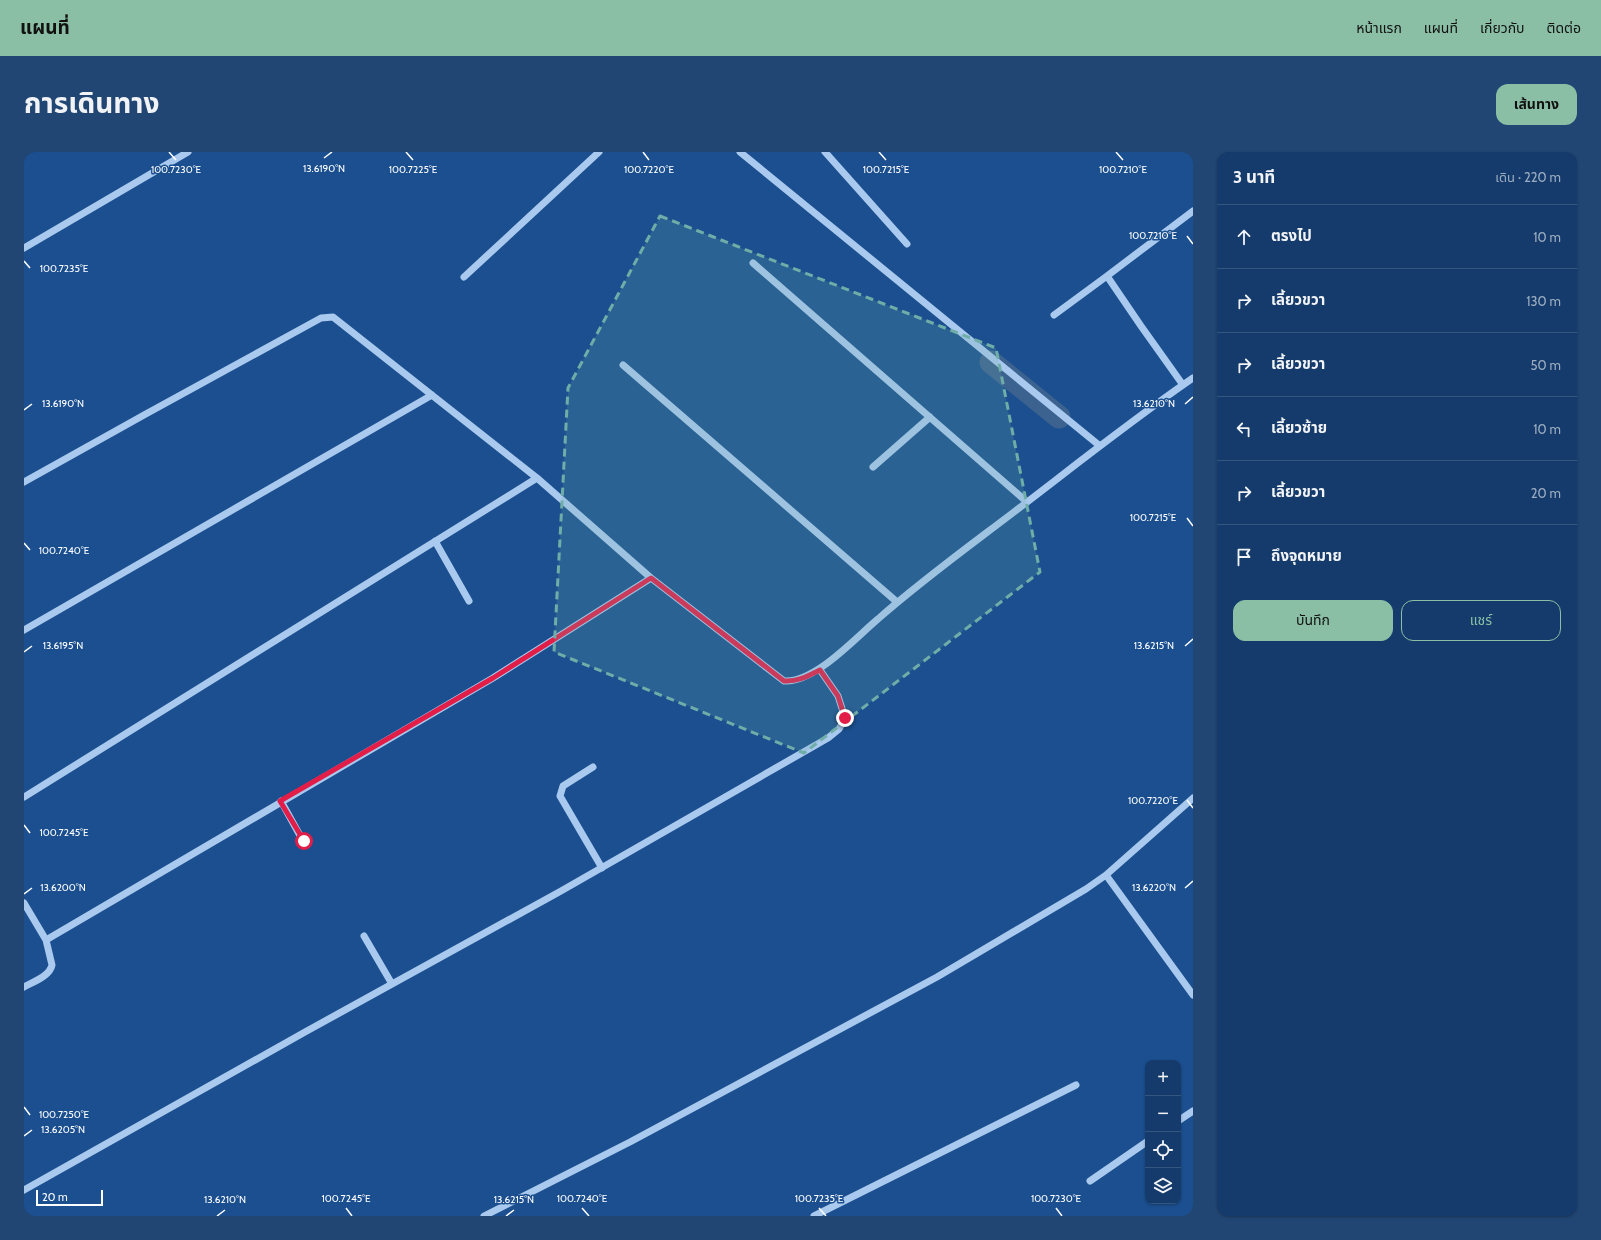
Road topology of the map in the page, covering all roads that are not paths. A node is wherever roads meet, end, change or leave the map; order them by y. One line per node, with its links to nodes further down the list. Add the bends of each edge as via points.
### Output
1 (188, 152): 7 (street)
2 (599, 152): 10 (street)
3 (740, 152): 17 (street)
4 (825, 152): 6 (street)
5 (1193, 211): 9 (street)
6 (907, 244)
7 (24, 248)
8 (753, 263): 16 (street)
9 (1107, 276): 11 (street); 14 (street)
10 (464, 277)
11 (1054, 315)
12 (623, 365): 25 (street)
13 (1193, 378): 14 (street)
14 (1183, 385): 17 (street)
15 (432, 395): 19 (street); 20 (street, via 333,317 328,316); 26 (street)
16 (930, 417): 18 (street); 21 (street)
17 (1100, 446): 21 (street)
18 (873, 467)
19 (537, 478): 22 (street); 23 (street)
20 (24, 482)
21 (1027, 502): 25 (street)
22 (435, 541): 24 (street); 29 (street)
23 (651, 578): 27 (street, via 784,681 802,679); 31 (street, via 493,678)
24 (470, 601)
25 (897, 602): 27 (street)
26 (24, 630)
27 (820, 670): 33 (street, via 838,696 845,718 839,729 828,738)
28 (593, 767): 33 (street, via 563,786 560,796)
29 (24, 797)
30 (1193, 798): 34 (street)
31 (280, 801): 32 (street); 37 (street)
32 (304, 841)
33 (602, 868): 38 (street)
34 (1106, 875): 40 (street); 47 (street, via 1086,890 937,977 630,1142)
35 (24, 903): 37 (street)
36 (364, 936): 38 (street)
37 (46, 940): 39 (street, via 51,969)
38 (392, 984): 46 (street)
39 (24, 987)
40 (1193, 995)
41 (1076, 1085): 48 (street)
42 (1193, 1111): 43 (street)
43 (1181, 1119)
44 (1145, 1144): 45 (street)
45 (1090, 1181)
46 (24, 1190)
47 (484, 1216)
48 (814, 1216)

